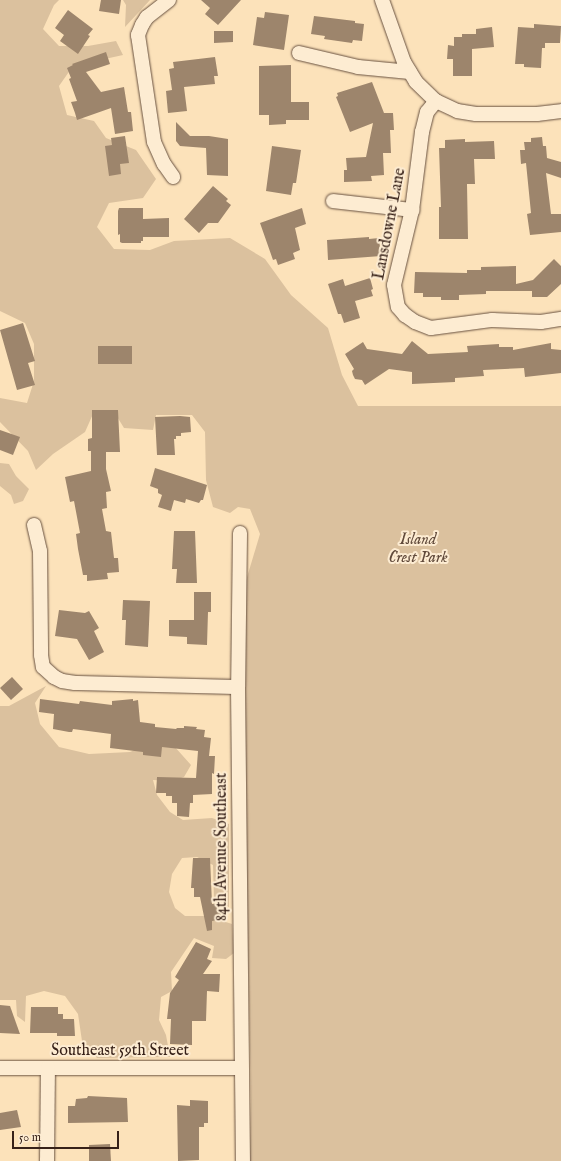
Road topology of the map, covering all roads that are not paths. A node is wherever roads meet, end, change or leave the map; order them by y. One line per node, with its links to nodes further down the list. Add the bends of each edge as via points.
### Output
1 (169, 0): 7 (street, via 147,17 138,35 154,142)
2 (382, 0): 4 (street)
3 (299, 53): 4 (street, via 358,67)
4 (410, 72): 5 (street)
5 (436, 101): 6 (street, via 457,111 476,114 537,114); 9 (street, Lansdowne Lane, via 427,112 422,132)
6 (561, 111)
7 (173, 178)
8 (333, 201): 9 (street)
9 (412, 210): 10 (street, Lansdowne Lane, via 394,284 398,307 405,315 431,328 492,320 541,322)
10 (561, 319)
11 (34, 525): 13 (street, via 40,551 41,655 43,667 54,677 74,683)
12 (240, 533): 13 (street, 84th Avenue Southeast)
13 (238, 687): 16 (street, 84th Avenue Southeast)
14 (0, 1068): 15 (street, Southeast 59th Street)
15 (48, 1068): 16 (street, Southeast 59th Street); 17 (street)
16 (241, 1068): 18 (street, 84th Avenue Southeast)
17 (47, 1161)
18 (243, 1161)

